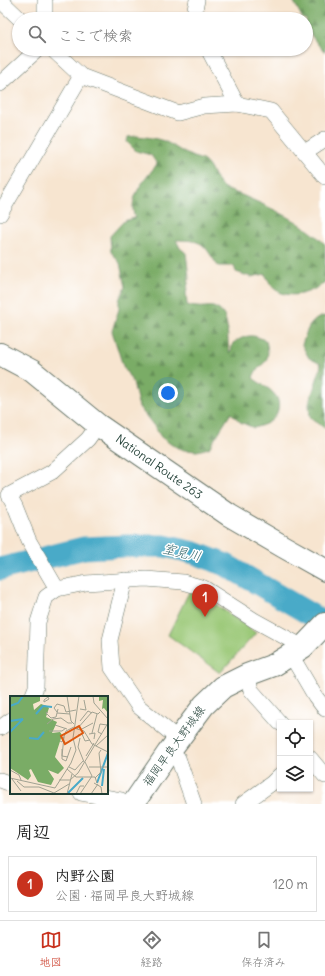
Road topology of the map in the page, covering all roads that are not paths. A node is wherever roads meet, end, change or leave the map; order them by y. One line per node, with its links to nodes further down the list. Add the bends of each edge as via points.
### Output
1 (0, 0): 4 (street)
2 (45, 0): 5 (street)
3 (198, 0): 6 (street)
4 (13, 12)
5 (45, 12)
6 (195, 12)
7 (30, 56): 11 (street)
8 (60, 56): 10 (street)
9 (212, 56): 12 (street)
10 (81, 76): 12 (street, via 178,113 204,106); 16 (street)
11 (0, 84)
12 (237, 104): 14 (street, via 271,111)
13 (325, 139): 14 (street)
14 (305, 152): 15 (street)
15 (325, 176)
16 (0, 214)
17 (0, 354): 18 (main road, National Route 263, via 32,371)
18 (98, 425): 19 (street, via 88,440 52,472); 20 (main road, National Route 263, via 229,515)
19 (4, 495): 22 (street, via 15,506 29,541)
20 (325, 570)
21 (125, 580): 22 (street); 24 (street, via 183,582 204,588); 31 (street, via 110,640 112,668 138,706)
22 (57, 589): 26 (street, via 46,597 38,622 36,687)
23 (325, 624): 24 (main road, 福岡早良大野城線)
24 (297, 651): 25 (main road, 福岡早良大野城線, via 274,665); 27 (street, via 308,683)
25 (246, 675): 28 (street, via 251,690); 31 (main road, 福岡早良大野城線, via 223,687 204,705)
26 (32, 696)
27 (325, 709)
28 (277, 720)
29 (10, 721): 30 (street)
30 (0, 728)
31 (173, 746): 39 (main road, 福岡早良大野城線); 40 (street)
32 (313, 762): 33 (street)
33 (325, 776)
34 (277, 778): 41 (street)
35 (0, 780): 36 (street)
36 (10, 784)
37 (87, 794): 38 (street, via 121,800)
38 (128, 804)
39 (133, 804)
40 (194, 804)
41 (243, 804)

